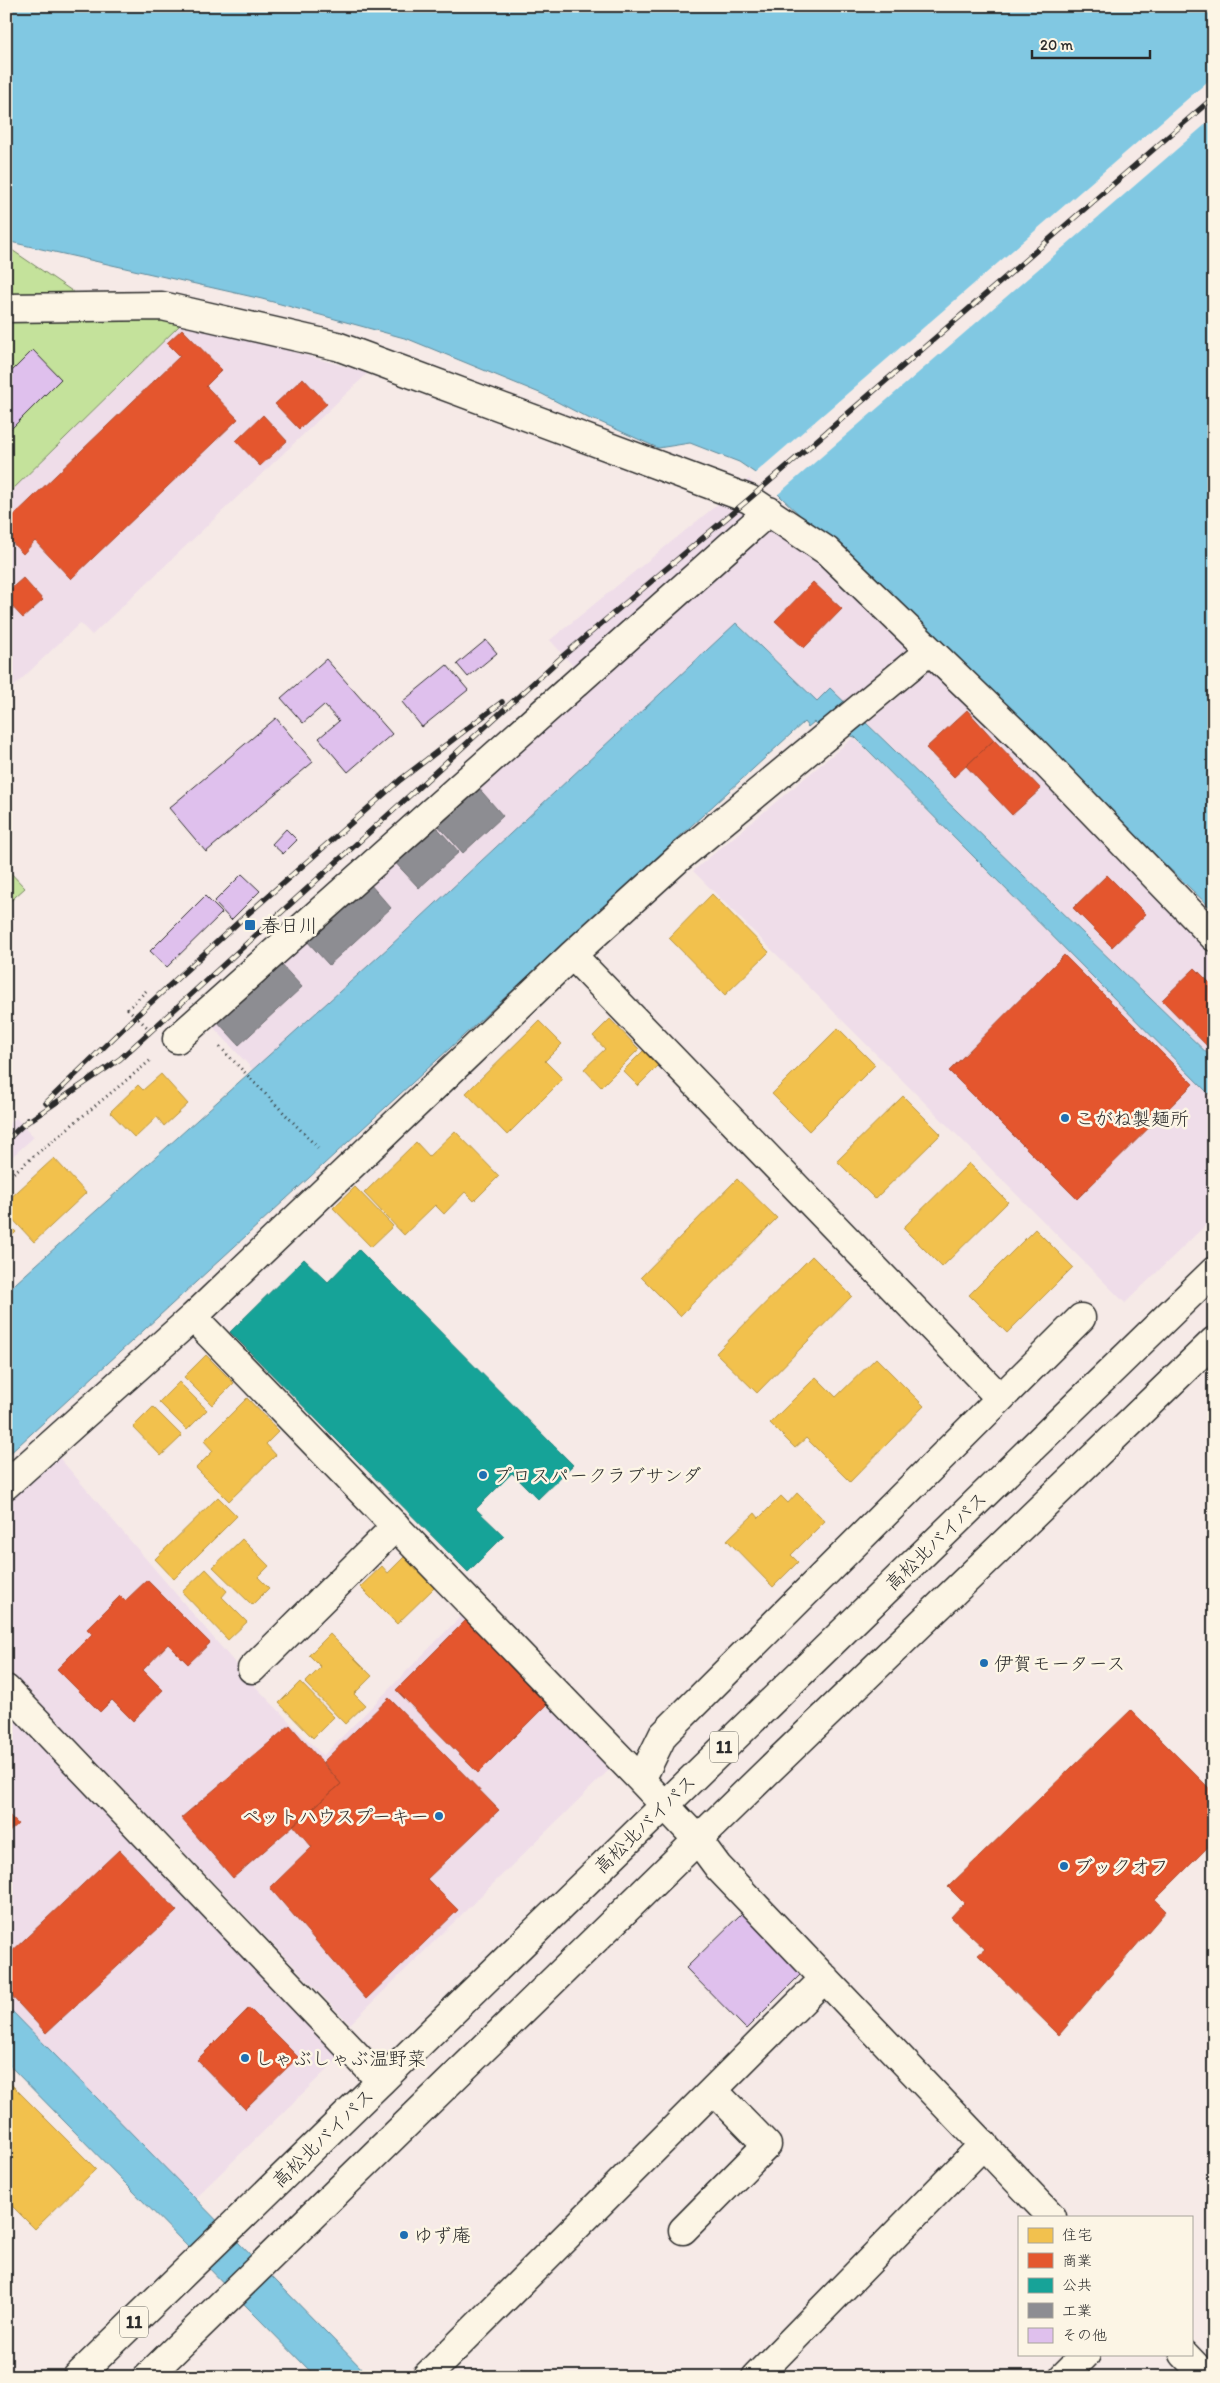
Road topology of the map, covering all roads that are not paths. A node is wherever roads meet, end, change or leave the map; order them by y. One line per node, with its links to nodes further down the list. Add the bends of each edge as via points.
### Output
1 (6, 308): 2 (main road, via 162,306 338,346 748,499)
2 (769, 512): 3 (main road, via 827,550); 6 (main road)
3 (929, 650): 4 (main road, via 1030,747); 5 (main road, via 680,857)
4 (1214, 937)
5 (572, 955): 8 (main road); 11 (main road)
6 (177, 1039)
7 (1214, 1272): 17 (main road, 高松北バイパス / 11)
8 (193, 1317): 12 (main road); 13 (main road)
9 (1081, 1318): 11 (main road)
10 (1214, 1341): 18 (main road, 11)
11 (1000, 1398): 16 (main road, via 663,1735)
12 (6, 1485)
13 (396, 1526): 14 (main road); 16 (main road)
14 (252, 1668)
15 (6, 1690): 20 (main road)
16 (641, 1780): 17 (main road)
17 (665, 1805): 18 (main road); 20 (main road, 高松北バイパス / 11)
18 (698, 1840): 19 (main road, via 718,1866); 28 (main road, 11)
19 (825, 1978): 21 (main road); 22 (main road)
20 (381, 2081): 27 (main road, 高松北バイパス / 11)
21 (713, 2090): 24 (main road, via 767,2145); 29 (main road)
22 (984, 2144): 23 (main road); 30 (main road)
23 (1051, 2216)
24 (683, 2230)
25 (1084, 2356): 31 (main road)
26 (1186, 2356): 32 (main road)
27 (77, 2377)
28 (147, 2377)
29 (426, 2377)
30 (756, 2377)
31 (1063, 2377)
32 (1206, 2377)

